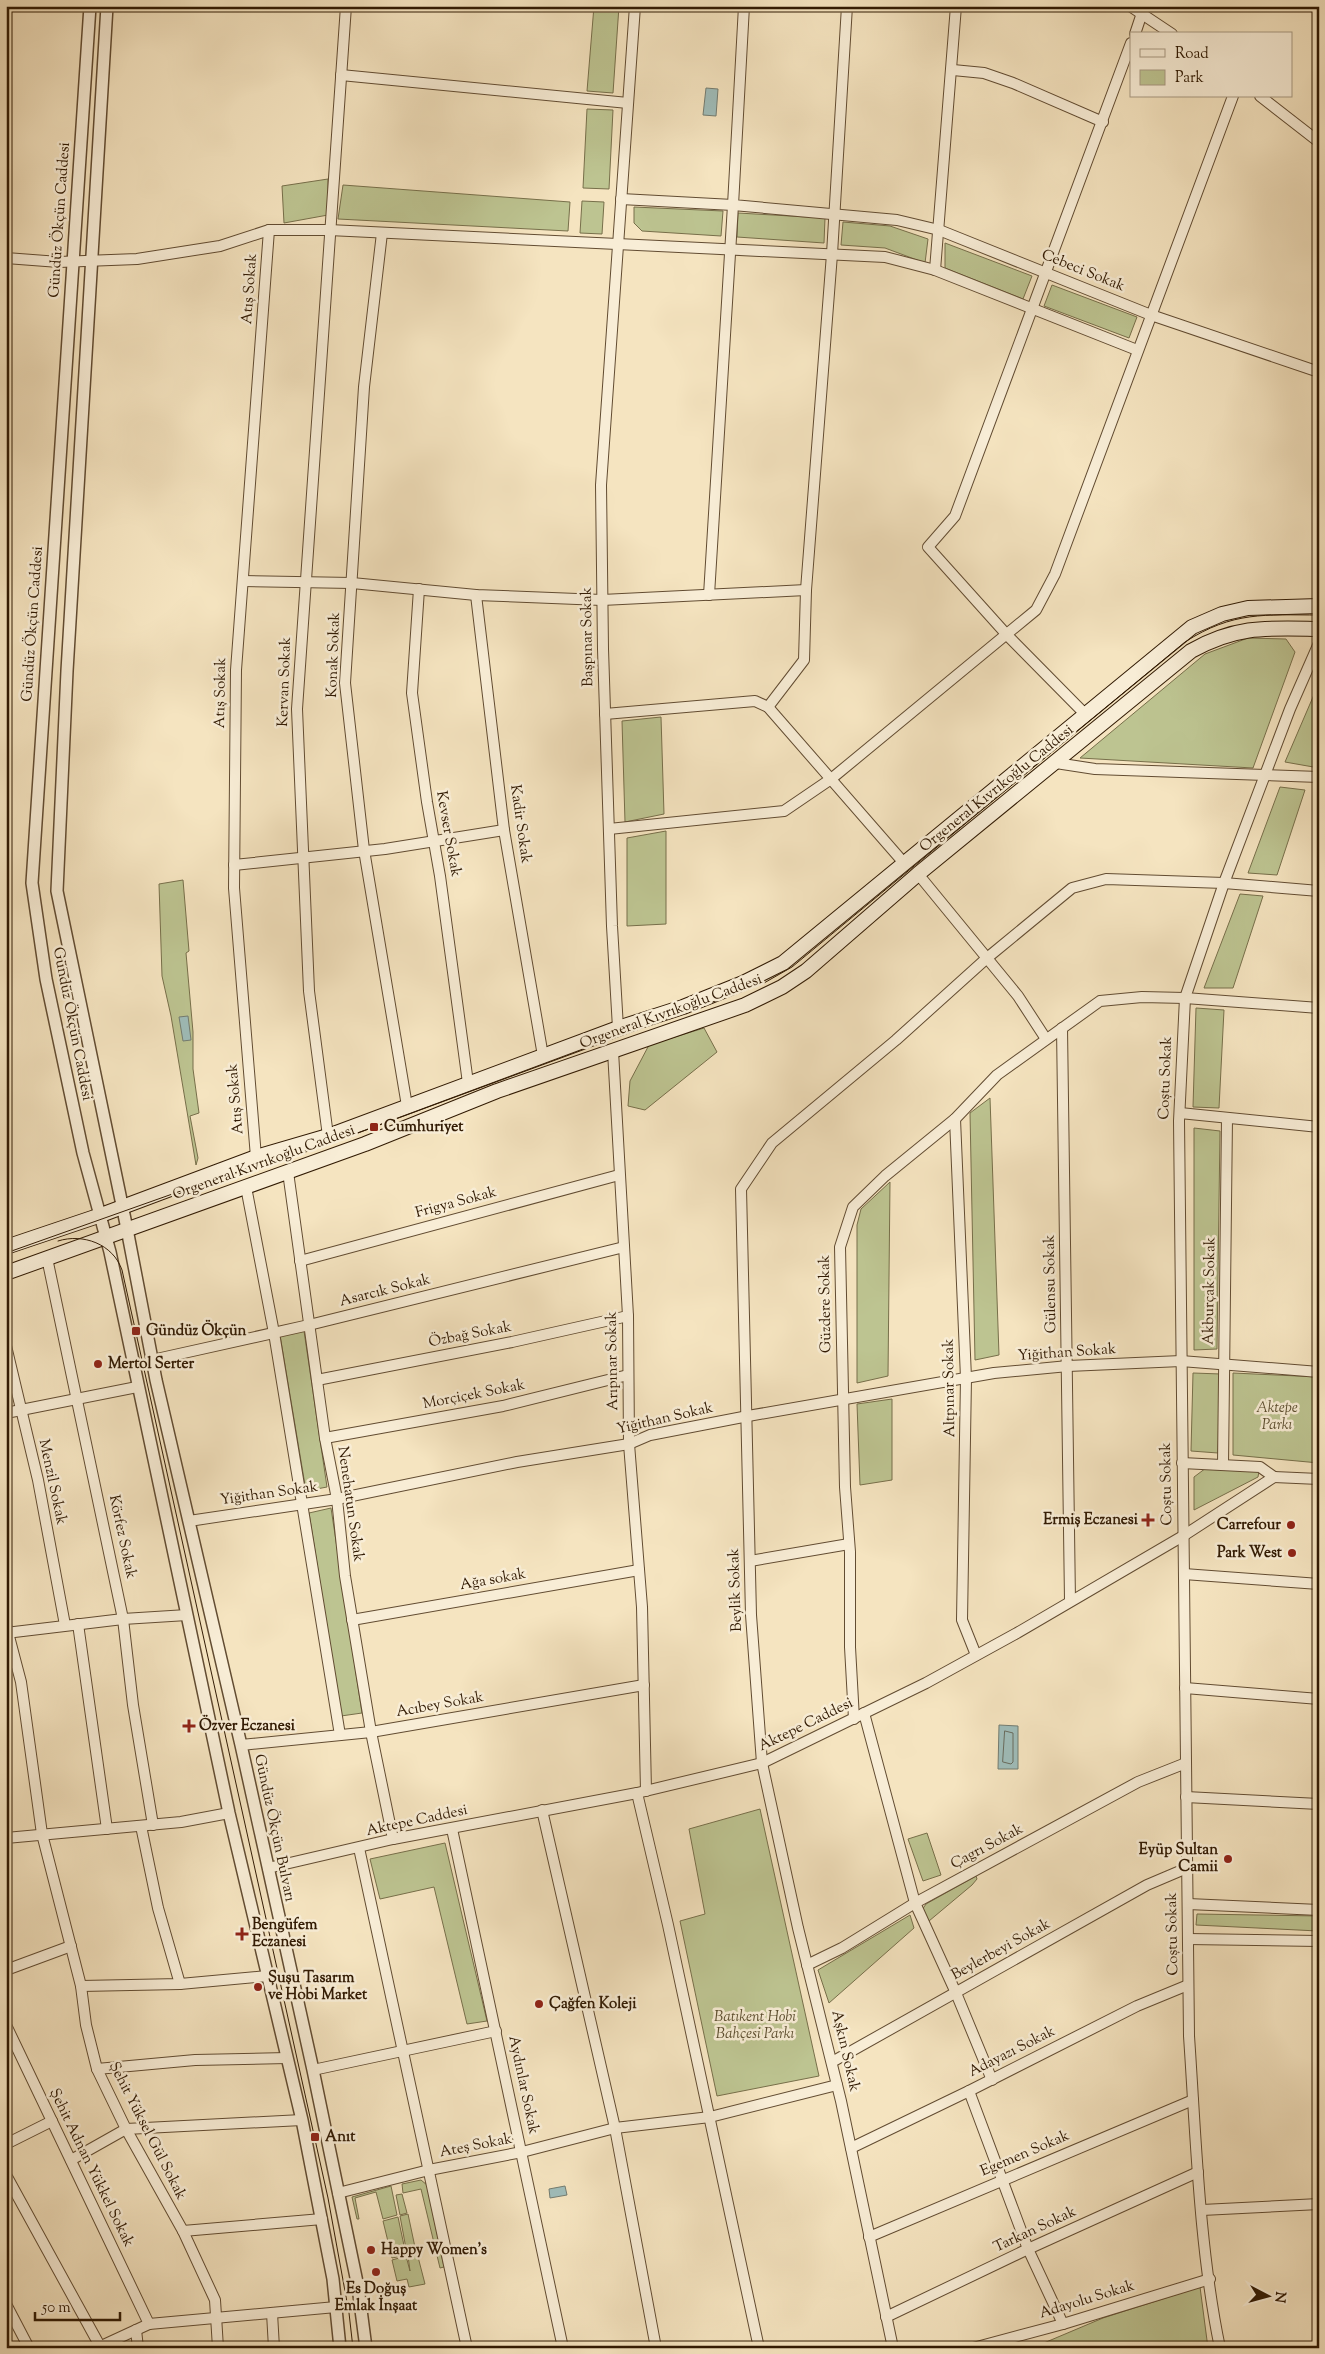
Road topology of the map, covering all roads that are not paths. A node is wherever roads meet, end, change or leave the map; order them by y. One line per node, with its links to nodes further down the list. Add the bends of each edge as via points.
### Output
1 (90, 6): 31 (street, Gündüz Ökçün Caddesi)
2 (107, 6): 32 (street, Gündüz Ökçün Caddesi)
3 (346, 6): 14 (street, Kervan Sokak)
4 (635, 6): 17 (street, Başpınar Sokak)
5 (744, 6): 21 (street)
6 (847, 6): 22 (street)
7 (956, 6): 13 (street)
8 (1130, 6): 9 (street)
9 (1142, 13): 10 (street); 11 (street)
10 (1135, 32)
11 (1169, 32)
12 (1130, 46): 18 (street)
13 (953, 70): 18 (street, via 984,73 1013,83); 25 (street)
14 (341, 75): 17 (street); 24 (street, Kervan Sokak)
15 (1232, 98): 36 (street)
16 (1263, 98): 19 (street)
17 (628, 103): 20 (street, Başpınar Sokak)
18 (1103, 122): 34 (street)
19 (1319, 142)
20 (622, 198): 21 (street, Cebeci Sokak); 27 (street, Başpınar Sokak)
21 (733, 205): 22 (street, Cebeci Sokak); 28 (street)
22 (832, 213): 25 (street, Cebeci Sokak, via 897,220); 29 (street)
23 (269, 230): 24 (street); 32 (street, via 220,246 137,259); 39 (street, Atış Sokak)
24 (329, 230): 26 (street); 40 (street, Kervan Sokak)
25 (939, 230): 33 (street); 34 (street, Cebeci Sokak)
26 (382, 232): 27 (street); 41 (street, Konak Sokak, via 364,386)
27 (617, 244): 28 (street); 46 (street, Başpınar Sokak, via 601,485)
28 (730, 250): 29 (street); 44 (street)
29 (832, 254): 33 (street, via 885,257); 43 (street)
30 (6, 258): 31 (street)
31 (72, 262): 32 (street); 88 (street, Gündüz Ökçün Caddesi, via 32,883 48,989 83,1154)
32 (91, 262): 87 (street, Gündüz Ökçün Caddesi, via 57,891)
33 (935, 270): 35 (street)
34 (1045, 272): 35 (street); 36 (street, Cebeci Sokak)
35 (1031, 309): 37 (street); 49 (street, via 955,516 928,547)
36 (1150, 315): 37 (street); 38 (street, Cebeci Sokak)
37 (1137, 350): 49 (street, via 1055,574 1036,610)
38 (1319, 372)
39 (242, 581): 40 (street); 64 (street, Atış Sokak, via 236,670)
40 (305, 581): 41 (street); 62 (street, Kervan Sokak, via 297,709)
41 (352, 583): 42 (street); 61 (street, Konak Sokak, via 345,683)
42 (419, 589): 45 (street); 60 (street, Kevser Sokak, via 412,693)
43 (806, 590): 44 (street); 51 (street, via 804,660)
44 (709, 594): 46 (street)
45 (476, 595): 46 (street); 59 (street, Kadir Sokak)
46 (602, 600): 52 (street, Başpınar Sokak)
47 (1319, 606): 53 (main road, via 1248,608 1222,614 1192,627)
48 (1319, 629): 54 (main road, Orgeneral Kıvrıkoğlu Caddesi, via 1260,627 1207,642 1191,651)
49 (1007, 635): 53 (street); 57 (street)
50 (1319, 643): 55 (street, Coştu Sokak)
51 (768, 707): 52 (street, via 755,701); 57 (street)
52 (605, 714): 58 (street, Başpınar Sokak)
53 (1086, 715): 63 (main road)
54 (1056, 763): 55 (street, via 1094,768); 65 (main road, Orgeneral Kıvrıkoğlu Caddesi)
55 (1266, 776): 56 (street); 66 (street, Coştu Sokak)
56 (1319, 777)
57 (831, 779): 58 (street, via 784,812); 63 (street)
58 (609, 829): 71 (street, Başpınar Sokak)
59 (504, 830): 60 (street); 75 (street, Kadir Sokak)
60 (434, 842): 61 (street); 76 (street, Kevser Sokak)
61 (364, 850): 62 (street); 77 (street, Konak Sokak)
62 (303, 857): 64 (street); 82 (street, Kervan Sokak, via 310,991)
63 (904, 863): 71 (main road, via 783,963 692,1004)
64 (234, 865): 83 (street, Atış Sokak)
65 (918, 874): 68 (street); 74 (main road, Orgeneral Kıvrıkoğlu Caddesi, via 846,938 782,987 745,1005)
66 (1224, 883): 67 (street, Beylik Sokak); 68 (street, Beylik Sokak, via 1106,879 1072,888); 69 (street, Coştu Sokak)
67 (1319, 890)
68 (987, 958): 73 (street, via 1018,996); 113 (street, Beylik Sokak, via 896,1040 772,1143 741,1189)
69 (1184, 998): 70 (street, Güzdere Sokak); 72 (street, Güzdere Sokak, via 1100,1001); 78 (street, Coştu Sokak)
70 (1319, 1008)
71 (618, 1028): 75 (main road)
72 (1062, 1028): 73 (street, Güzdere Sokak); 103 (street, Gülensu Sokak)
73 (1046, 1039): 79 (street, Güzdere Sokak, via 997,1076)
74 (614, 1051): 84 (main road, Orgeneral Kıvrıkoğlu Caddesi, via 497,1091); 85 (street, Arıpınar Sokak)
75 (543, 1056): 76 (main road)
76 (468, 1084): 77 (main road)
77 (407, 1106): 82 (main road)
78 (1180, 1113): 80 (street); 101 (street, Coştu Sokak)
79 (955, 1118): 106 (street, Altpınar Sokak); 110 (street, Güzdere Sokak, via 885,1176 853,1208 840,1247)
80 (1226, 1118): 81 (street); 102 (street, Akburçak Sokak)
81 (1319, 1126)
82 (328, 1136): 83 (main road)
83 (256, 1157): 87 (main road)
84 (288, 1172): 86 (main road, Orgeneral Kıvrıkoğlu Caddesi); 94 (street, Nenehatun Sokak)
85 (619, 1175): 92 (street, Arıpınar Sokak); 94 (street, Frigya Sokak)
86 (246, 1187): 89 (main road, Orgeneral Kıvrıkoğlu Caddesi); 98 (street)
87 (122, 1207): 88 (main road); 89 (street, Gündüz Ökçün Caddesi)
88 (102, 1215): 90 (street, Gündüz Ökçün Caddesi); 91 (main road)
89 (127, 1229): 90 (main road, Orgeneral Kıvrıkoğlu Caddesi); 100 (street, Gündüz Ökçün Bulvarı)
90 (106, 1236): 93 (main road, Orgeneral Kıvrıkoğlu Caddesi); 108 (street)
91 (6, 1246)
92 (624, 1247): 96 (street, Arıpınar Sokak); 97 (street, Asarcık Sokak)
93 (47, 1258): 95 (main road, Orgeneral Kıvrıkoğlu Caddesi); 109 (street, Körfez Sokak)
94 (300, 1261): 97 (street, Nenehatun Sokak)
95 (6, 1273)
96 (628, 1316): 105 (street, Arıpınar Sokak); 107 (street, Özbağ Sokak)
97 (310, 1325): 98 (street, Asarcık Sokak); 107 (street, Nenehatun Sokak)
98 (274, 1333): 100 (street, Asarcık Sokak); 121 (street)
99 (6, 1346): 111 (street, Menzil Sokak)
100 (152, 1360): 122 (street, Gündüz Ökçün Bulvarı)
101 (1181, 1361): 102 (street, Yiğithan Sokak); 103 (street, Yiğithan Sokak); 116 (street, Coştu Sokak)
102 (1224, 1364): 104 (street, Yiğithan Sokak); 117 (street, Akburçak Sokak)
103 (1068, 1366): 106 (street, Yiğithan Sokak); 129 (street, Gülensu Sokak)
104 (1319, 1372)
105 (628, 1375): 114 (street, Morçiçek Sokak, via 503,1406); 115 (street, Arıpınar Sokak)
106 (966, 1378): 110 (street, Yiğithan Sokak); 136 (street, Altpınar Sokak, via 962,1620)
107 (317, 1380): 114 (street, Nenehatun Sokak)
108 (137, 1387): 109 (street); 130 (street)
109 (78, 1399): 111 (street); 131 (street, Körfez Sokak)
110 (844, 1399): 113 (street, Yiğithan Sokak); 124 (street, Güzdere Sokak)
111 (21, 1410): 112 (street); 134 (street, Menzil Sokak, via 38,1480)
112 (6, 1412)
113 (748, 1416): 115 (street, Yiğithan Sokak, via 650,1435); 125 (street, Beylik Sokak)
114 (326, 1438): 120 (street, Nenehatun Sokak)
115 (629, 1444): 120 (street, Yiğithan Sokak, via 517,1462); 126 (street, Arıpınar Sokak)
116 (1182, 1462): 117 (street); 123 (street, Coştu Sokak)
117 (1223, 1465): 118 (street, via 1260,1467)
118 (1274, 1477): 119 (street); 123 (street, Aktepe Caddesi)
119 (1319, 1479)
120 (337, 1499): 121 (street, Yiğithan Sokak); 132 (street, Nenehatun Sokak)
121 (302, 1504): 122 (street, Yiğithan Sokak); 143 (street)
122 (189, 1521): 144 (street, Gündüz Ökçün Bulvarı)
123 (1183, 1536): 127 (street, Coştu Sokak); 129 (street, Aktepe Caddesi)
124 (849, 1544): 125 (street); 141 (street, Güzdere Sokak)
125 (750, 1561): 145 (street, Beylik Sokak)
126 (639, 1570): 132 (street, Ağa sokak); 137 (street, Arıpınar Sokak)
127 (1184, 1574): 128 (street); 138 (street, Coştu Sokak)
128 (1319, 1584)
129 (1070, 1601): 136 (street, Aktepe Caddesi)
130 (187, 1615): 131 (street); 151 (street)
131 (123, 1619): 133 (street); 152 (street, Körfez Sokak)
132 (352, 1620): 142 (street, Nenehatun Sokak)
133 (78, 1624): 134 (street); 154 (street)
134 (65, 1625): 135 (street)
135 (7, 1630): 156 (street, Şehit Yüksel Gül Sokak, via 21,1682)
136 (976, 1656): 140 (street, Aktepe Caddesi)
137 (644, 1685): 142 (street, Acıbey Sokak); 147 (street, Arıpınar Sokak)
138 (1185, 1688): 139 (street); 146 (street, Coştu Sokak)
139 (1319, 1699)
140 (864, 1714): 141 (street, Aktepe Caddesi); 162 (street)
141 (854, 1719): 145 (street, Aktepe Caddesi)
142 (371, 1732): 143 (street, Acıbey Sokak); 158 (street, Nenehatun Sokak)
143 (340, 1735): 144 (street, Acıbey Sokak)
144 (241, 1745): 160 (street, Gündüz Ökçün Bulvarı)
145 (762, 1763): 147 (street, Aktepe Caddesi); 168 (street, Aşkın Sokak)
146 (1186, 1763): 148 (street, Coştu Sokak); 162 (street, Çagrı Sokak, via 1138,1782)
147 (642, 1792): 150 (street, Aktepe Caddesi); 186 (street, Arıpınar Sokak)
148 (1186, 1797): 149 (street); 161 (street, Coştu Sokak)
149 (1319, 1804)
150 (542, 1810): 155 (street, Aktepe Caddesi); 189 (street)
151 (229, 1813): 152 (street); 170 (street)
152 (153, 1825): 153 (street)
153 (141, 1826): 154 (street); 171 (street, via 158,1908)
154 (107, 1829): 156 (street)
155 (452, 1829): 158 (street, Aktepe Caddesi); 176 (street, Aydınlar Sokak)
156 (42, 1834): 157 (street); 167 (street, Şehit Yüksel Gül Sokak)
157 (6, 1838)
158 (393, 1839): 159 (street, Aktepe Caddesi)
159 (359, 1848): 160 (street, Aktepe Caddesi); 177 (street)
160 (268, 1868): 181 (street, Gündüz Ökçün Bulvarı)
161 (1187, 1868): 163 (street, Coştu Sokak); 174 (street, Beylerbeyi Sokak, via 1147,1885)
162 (915, 1903): 168 (street, Çagrı Sokak, via 842,1948); 174 (street)
163 (1188, 1904): 164 (street); 165 (street, Coştu Sokak)
164 (1319, 1910)
165 (1188, 1939): 166 (street); 173 (street, Coştu Sokak)
166 (1319, 1941)
167 (71, 1946): 169 (street); 172 (street, Şehit Yüksel Gül Sokak)
168 (807, 1965): 179 (street, Aşkın Sokak)
169 (6, 1970)
170 (267, 1976): 171 (street); 178 (street)
171 (180, 1984): 172 (street)
172 (81, 1986): 180 (street, Şehit Yüksel Gül Sokak)
173 (1188, 1986): 182 (street, Adayazı Sokak, via 1137,2006); 185 (street, Coştu Sokak)
174 (956, 1993): 179 (street, Beylerbeyi Sokak); 182 (street)
175 (6, 2025): 188 (street, Şehit Adnan Yükkel Sokak)
176 (496, 2031): 177 (street); 193 (street, Aydınlar Sokak)
177 (403, 2051): 181 (street); 195 (street)
178 (287, 2058): 180 (street, via 195,2060); 187 (street)
179 (832, 2062): 183 (street, Aşkın Sokak)
180 (97, 2069): 190 (street, Şehit Yüksel Gül Sokak)
181 (313, 2070): 199 (street, Gündüz Ökçün Bulvarı)
182 (992, 2080): 184 (street, Adayazı Sokak)
183 (837, 2085): 186 (street, Ateş Sokak); 192 (street, Aşkın Sokak)
184 (969, 2091): 192 (street, Adayazı Sokak); 198 (street)
185 (1193, 2100): 196 (street, Coştu Sokak); 198 (street, Egemen Sokak)
186 (710, 2118): 189 (street, Ateş Sokak); 225 (street, Arıpınar Sokak)
187 (302, 2120): 190 (street); 202 (street)
188 (52, 2121): 191 (street); 194 (street, Şehit Adnan Yükkel Sokak)
189 (615, 2128): 193 (street, Ateş Sokak); 224 (street)
190 (126, 2129): 194 (street); 203 (street, Şehit Yüksel Gül Sokak)
191 (6, 2144)
192 (851, 2148): 204 (street, Aşkın Sokak)
193 (522, 2152): 195 (street, Ateş Sokak); 223 (street, Aydınlar Sokak)
194 (70, 2160): 212 (street, Şehit Adnan Yükkel Sokak)
195 (429, 2170): 199 (street, Ateş Sokak); 222 (street)
196 (1198, 2172): 201 (street, Coştu Sokak); 205 (street, Tarkan Sokak)
197 (6, 2175): 215 (street)
198 (1002, 2180): 204 (street, Egemen Sokak); 205 (street)
199 (338, 2193): 221 (street, Gündüz Ökçün Bulvarı, via 358,2287)
200 (1319, 2204): 201 (street)
201 (1202, 2210): 206 (street, Coştu Sokak)
202 (322, 2219): 203 (street); 208 (street)
203 (183, 2231): 210 (street, Şehit Yüksel Gül Sokak, via 215,2300)
204 (869, 2237): 211 (street, Aşkın Sokak)
205 (1028, 2249): 211 (street, Tarkan Sokak); 213 (street)
206 (1210, 2279): 213 (street, Adayolu Sokak); 228 (street, Coştu Sokak)
207 (6, 2304): 216 (street)
208 (336, 2307): 209 (street); 220 (street)
209 (272, 2313): 210 (street); 219 (street)
210 (216, 2317): 212 (street); 218 (street, Şehit Yüksel Gül Sokak)
211 (886, 2318): 226 (street, Aşkın Sokak)
212 (149, 2324): 214 (street)
213 (1063, 2324): 227 (street, Adayolu Sokak)
214 (136, 2330): 215 (street); 217 (street)
215 (100, 2347)
216 (29, 2348)
217 (138, 2348)
218 (218, 2348)
219 (274, 2348)
220 (340, 2348)
221 (366, 2348)
222 (467, 2348)
223 (563, 2348)
224 (656, 2348)
225 (758, 2348)
226 (892, 2348)
227 (973, 2348)
228 (1220, 2348)

